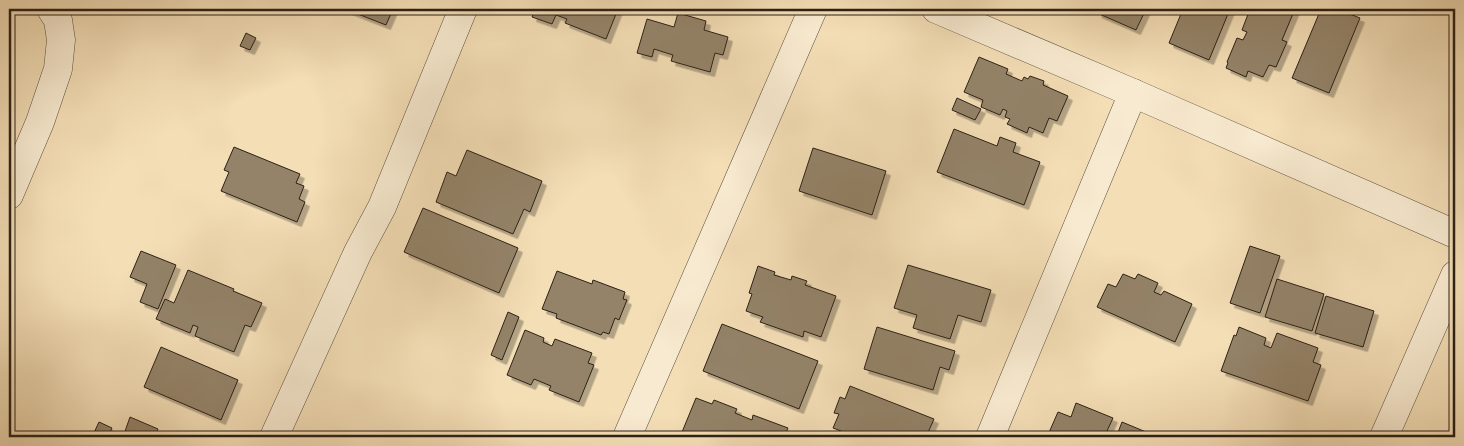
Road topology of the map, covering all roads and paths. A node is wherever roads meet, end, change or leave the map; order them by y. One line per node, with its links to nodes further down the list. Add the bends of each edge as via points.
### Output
1 (463, 9): 9 (street, via 382,207 358,252)
2 (812, 9): 10 (street)
3 (936, 9): 5 (street)
4 (61, 12): 6 (street, via 58,69)
5 (1133, 93): 7 (street); 11 (street)
6 (9, 195)
7 (1455, 234)
8 (1455, 275): 12 (street)
9 (274, 437)
10 (627, 437)
11 (990, 437)
12 (1384, 437)

